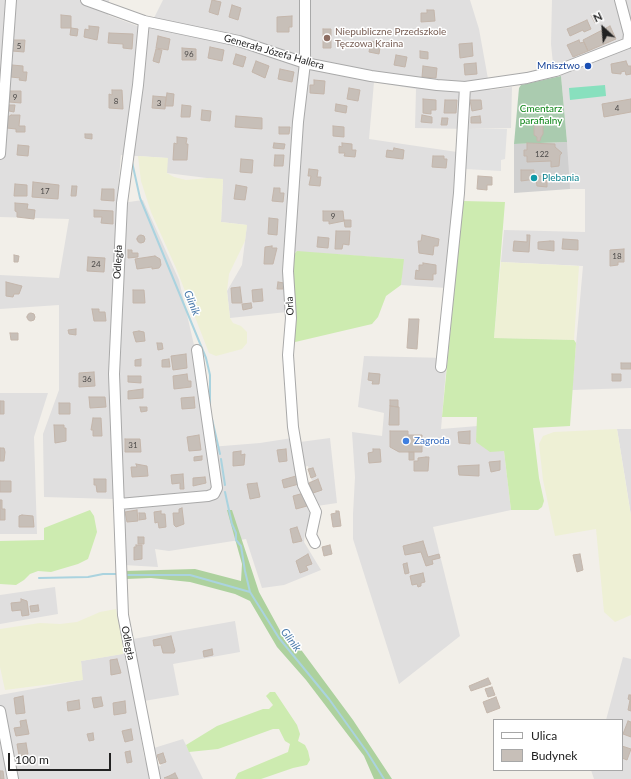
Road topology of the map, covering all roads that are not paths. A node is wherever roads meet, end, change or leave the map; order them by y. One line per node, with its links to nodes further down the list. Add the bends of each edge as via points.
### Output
1 (11, 0): 9 (street)
2 (86, 0): 5 (street, Generała Józefa Hallera)
3 (304, 0): 7 (street, Orla)
4 (620, 0): 6 (street, via 629,34)
5 (144, 21): 7 (street, Generała Józefa Hallera, via 239,41); 12 (street, Odległa, via 122,203 118,274 114,374)
6 (629, 45): 8 (street, Generała Józefa Hallera, via 543,74)
7 (305, 63): 8 (street, Generała Józefa Hallera, via 408,82); 13 (street, Orla, via 298,122 288,271 291,318 288,355 293,427 300,469 303,485 316,512 311,535)
8 (465, 87): 11 (street, via 459,193)
9 (0, 154)
10 (197, 350): 12 (street, via 218,488 214,494 208,496)
11 (441, 367)
12 (119, 504): 16 (street, Odległa, via 122,615)
13 (315, 543)
14 (0, 711): 15 (street)
15 (13, 779)
16 (155, 779)

